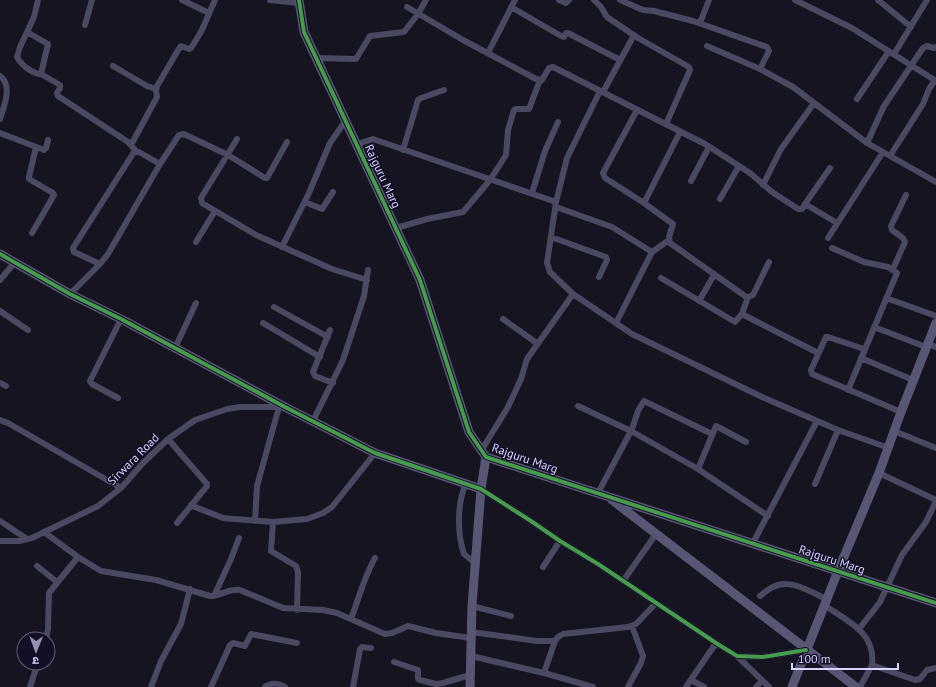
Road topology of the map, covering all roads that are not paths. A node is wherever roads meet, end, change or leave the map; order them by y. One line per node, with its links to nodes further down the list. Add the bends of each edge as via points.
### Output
1 (38, 0): 24 (street)
2 (92, 0): 22 (street)
3 (182, 0): 19 (street)
4 (215, 0): 19 (street)
5 (270, 0): 16 (street)
6 (426, 0): 20 (street)
7 (515, 0): 18 (street)
8 (560, 0): 9 (street, via 566,3)
9 (569, 0)
10 (594, 0): 25 (street, via 608,18)
11 (620, 0): 21 (street, via 643,10)
12 (709, 0): 21 (street)
13 (795, 0): 28 (street, via 852,28)
14 (878, 0): 23 (street)
15 (927, 0): 23 (street)
16 (299, 2): 30 (street, Rajguru Marg, via 304,32)
17 (407, 7): 20 (street)
18 (512, 7): 29 (street); 31 (street, via 561,36 568,33)
19 (209, 13): 39 (street, via 191,48 180,46)
20 (418, 14): 29 (street); 30 (street, via 404,32 370,36 356,59)
21 (700, 23): 34 (street, via 768,48)
22 (85, 25)
23 (911, 27): 28 (street)
24 (27, 32): 35 (street, via 48,44); 35 (street, via 17,59)
25 (634, 35): 31 (street); 48 (street, via 690,68)
26 (707, 46): 34 (street)
27 (936, 47): 33 (street, via 924,46)
28 (891, 52): 33 (street); 42 (street)
29 (488, 53): 37 (street)
30 (316, 58): 46 (street, Rajguru Marg)
31 (620, 60): 41 (street)
32 (113, 66): 39 (street)
33 (911, 66): 38 (street); 54 (street, via 884,106)
34 (760, 69): 43 (street)
35 (41, 74): 56 (street, via 60,86 58,96)
36 (0, 76): 45 (street, via 7,89)
37 (540, 80): 41 (street, via 549,68 553,67); 67 (street, via 529,109 514,110 508,130 506,155)
38 (935, 81): 63 (street)
39 (156, 89): 56 (street, via 158,97)
40 (444, 90): 59 (street, via 418,100)
41 (602, 92): 44 (street); 77 (street, via 567,158)
42 (857, 99)
43 (814, 103): 54 (street); 70 (street, via 781,149)
44 (637, 110): 48 (street); 76 (street, via 603,176)
45 (0, 119)
46 (346, 120): 55 (street, Rajguru Marg); 75 (street, via 330,143)
47 (558, 122): 72 (street, via 545,151)
48 (666, 124): 49 (street)
49 (680, 132): 58 (street); 76 (street)
50 (0, 133): 57 (street)
51 (237, 139): 62 (street)
52 (48, 140): 57 (street, via 45,150)
53 (287, 142): 62 (street, via 267,178)
54 (867, 142): 61 (street)
55 (357, 144): 59 (street, via 373,139); 81 (street, Rajguru Marg)
56 (131, 145): 60 (street)
57 (36, 147): 82 (street, via 28,177 54,195)
58 (709, 147): 65 (street); 68 (street)
59 (403, 150): 67 (street)
60 (136, 151): 64 (street); 93 (street, via 73,248 74,252)
61 (883, 152): 63 (street); 80 (street)
62 (228, 155): 64 (street, via 181,134); 79 (street, via 201,198 202,203)
63 (890, 156): 69 (street)
64 (160, 164): 93 (street)
65 (739, 166): 70 (street); 74 (street)
66 (830, 168): 78 (street)
67 (490, 180): 72 (street); 81 (street, via 463,212)
68 (691, 181)
69 (936, 182)
70 (763, 185): 78 (street, via 798,210)
71 (334, 192): 75 (street, via 322,209)
72 (532, 193): 77 (street)
73 (906, 195): 94 (street, via 891,226 905,242)
74 (720, 199)
75 (305, 202): 87 (street)
76 (644, 203): 85 (street, via 673,224)
77 (556, 204): 83 (street); 89 (street, via 612,227)
78 (805, 204): 80 (street)
79 (215, 211): 86 (street); 87 (street)
80 (838, 223): 84 (street)
81 (396, 228): 148 (street, Rajguru Marg, via 420,280 469,432)
82 (32, 233)
83 (551, 237): 97 (street, via 606,257); 102 (street, via 547,263 550,272)
84 (828, 238)
85 (669, 240): 89 (street); 96 (street)
86 (196, 242)
87 (282, 247): 100 (street, via 332,269)
88 (832, 248): 94 (street, via 864,262)
89 (652, 252): 114 (street)
90 (0, 254): 91 (street)
91 (15, 262): 99 (street); 101 (street)
92 (769, 262): 103 (street, via 753,295)
93 (100, 264): 101 (street)
94 (893, 269): 104 (street, via 897,275)
95 (368, 270): 100 (street)
96 (714, 274): 103 (street); 105 (street)
97 (599, 277)
98 (661, 278): 105 (street)
99 (0, 280)
100 (367, 280): 129 (street, via 355,325)
101 (70, 294): 111 (street)
102 (573, 294): 114 (street); 120 (street)
103 (748, 297): 109 (street)
104 (886, 298): 110 (street); 116 (street)
105 (699, 301): 109 (street, via 735,322)
106 (196, 303): 122 (street)
107 (274, 306): 119 (street)
108 (0, 311): 117 (street)
109 (742, 314): 124 (street)
110 (936, 316)
111 (121, 319): 122 (street); 132 (street, via 90,381)
112 (503, 319): 120 (street)
113 (263, 323): 125 (street)
114 (616, 323): 138 (street, via 646,341)
115 (936, 323): 121 (street)
116 (874, 327): 121 (street); 123 (street)
117 (28, 330)
118 (330, 330): 119 (street)
119 (328, 338): 125 (street)
120 (538, 344): 148 (street, via 527,359 508,407)
121 (930, 346): 127 (street)
122 (175, 348): 134 (street)
123 (864, 349): 124 (street, via 827,337); 126 (street)
124 (818, 354): 131 (street, via 811,370 812,374)
125 (320, 357): 129 (street, via 313,372)
126 (861, 358): 127 (street); 131 (street)
127 (913, 380): 135 (street)
128 (0, 383): 130 (street)
129 (333, 384): 137 (street)
130 (6, 386)
131 (848, 390): 135 (street)
132 (118, 398)
133 (578, 406): 140 (street)
134 (282, 407): 137 (street); 143 (street, Sirwara Road, via 227,409 195,420); 160 (street, via 257,486)
135 (901, 412): 141 (street)
136 (0, 420): 153 (street)
137 (313, 421): 147 (street)
138 (817, 421): 139 (street); 158 (street)
139 (838, 430): 145 (street); 152 (street)
140 (631, 431): 142 (street, via 645,400); 149 (street); 155 (street)
141 (894, 431): 145 (street); 146 (street)
142 (712, 434): 144 (street, via 718,426); 149 (street)
143 (168, 439): 153 (street, Sirwara Road); 157 (street, via 207,484 207,488)
144 (746, 442)
145 (889, 448): 150 (street)
146 (936, 448)
147 (375, 453): 151 (street); 161 (street, via 332,506 323,513 307,520)
148 (483, 454): 154 (street); 155 (street, Rajguru Marg)
149 (698, 469): 158 (street)
150 (879, 474): 156 (street); 175 (street)
151 (466, 484): 154 (street); 172 (street, via 461,498 459,529 464,554)
152 (815, 484)
153 (120, 488): 163 (street, Sirwara Road, via 98,506)
154 (481, 489): 168 (street); 172 (street)
155 (602, 495): 164 (street); 169 (street, Rajguru Marg)
156 (936, 500): 178 (street, via 926,522 906,548)
157 (191, 505): 160 (street, via 217,516); 162 (street)
158 (768, 516): 169 (street)
159 (0, 521): 166 (street)
160 (256, 521): 161 (street)
161 (273, 522): 186 (street, via 271,551 296,566 298,572)
162 (177, 523)
163 (44, 532): 166 (street, Sirwara Road); 170 (street)
164 (656, 534): 176 (street); 197 (street)
165 (239, 538): 180 (street)
166 (27, 539): 167 (street, Sirwara Road)
167 (0, 541)
168 (560, 541): 174 (street); 176 (street)
169 (753, 543): 175 (street, Rajguru Marg)
170 (78, 558): 177 (street); 179 (street, via 106,573 149,578)
171 (375, 558): 188 (street, via 366,574)
172 (475, 562): 185 (street)
173 (37, 566): 177 (street)
174 (543, 566)
175 (838, 571): 178 (street, Rajguru Marg); 182 (street)
176 (623, 581): 183 (street)
177 (57, 582): 191 (street, via 48,593)
178 (887, 587): 184 (street, Rajguru Marg); 190 (street, via 876,608)
179 (190, 589): 180 (street); 209 (street, via 181,624)
180 (214, 596): 186 (street, via 236,590 283,608)
181 (760, 596): 182 (street, via 771,587 788,585 803,588)
182 (825, 602): 190 (street); 197 (street)
183 (656, 603): 189 (street); 195 (street)
184 (936, 603)
185 (472, 606): 187 (street); 192 (street)
186 (297, 610): 188 (street, via 329,612)
187 (511, 616)
188 (351, 619): 192 (street, via 385,634 408,626 436,633)
189 (632, 626): 193 (street, via 563,634); 216 (street, via 643,656)
190 (859, 629): 201 (street, via 870,644)
191 (48, 631)
192 (471, 635): 193 (street); 198 (street)
193 (555, 641): 204 (street)
194 (298, 643): 210 (street, via 250,634 245,646 233,643 230,645)
195 (716, 643): 199 (street); 206 (street)
196 (371, 648): 213 (street, via 360,649)
197 (806, 650): 199 (street, via 763,657); 221 (street); 222 (street)
198 (471, 656): 204 (street); 205 (street)
199 (737, 656): 207 (street)
200 (394, 662): 205 (street, via 418,670 420,680 436,684)
201 (872, 665): 202 (street, via 915,680 920,679 927,670); 223 (street)
202 (936, 668)
203 (35, 671): 208 (street)
204 (544, 673): 215 (street)
205 (470, 675): 214 (street)
206 (692, 680): 217 (street); 218 (street)
207 (762, 681): 219 (street); 220 (street)
208 (30, 687)
209 (150, 687)
210 (211, 687)
211 (265, 687): 212 (street, via 274,683)
212 (285, 687)
213 (353, 687)
214 (470, 687)
215 (593, 687)
216 (628, 687)
217 (686, 687)
218 (704, 687)
219 (756, 687)
220 (769, 687)
221 (792, 687)
222 (856, 687)
223 (860, 687)

